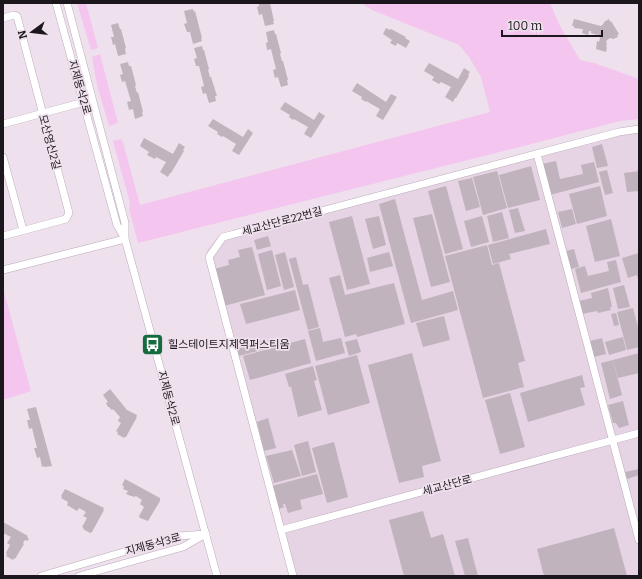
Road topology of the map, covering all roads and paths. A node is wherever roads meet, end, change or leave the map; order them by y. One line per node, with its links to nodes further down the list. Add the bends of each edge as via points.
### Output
1 (56, 3): 4 (street, 지제동삭2로)
2 (67, 3): 12 (street, 지제동삭2로, via 125,223)
3 (3, 18): 5 (street, 모산영신2길, via 17,16)
4 (84, 102): 5 (street); 12 (street, 지제동삭2로, via 117,225)
5 (43, 113): 6 (street); 10 (street, 모산영신2길, via 69,213 66,219)
6 (3, 124)
7 (639, 129): 8 (street, 세교산단로22번길)
8 (537, 154): 15 (street); 16 (street, 세교산단로22번길, via 223,237 209,257)
9 (3, 157): 10 (street)
10 (23, 230): 11 (street, 모산영신2길)
11 (3, 236)
12 (125, 239): 13 (street); 17 (street, 지제동삭2로)
13 (3, 270)
14 (639, 433): 15 (street, 세교산단로)
15 (613, 440): 16 (street, 세교산단로); 18 (street)
16 (281, 530): 22 (street, 세교산단로22번길)
17 (206, 534): 19 (street, 지제동삭3로, via 178,536); 20 (street, 지제동삭3로, via 183,547); 21 (street, 지제동삭2로)
18 (639, 540)
19 (41, 576)
20 (80, 576)
21 (217, 576)
22 (293, 576)

